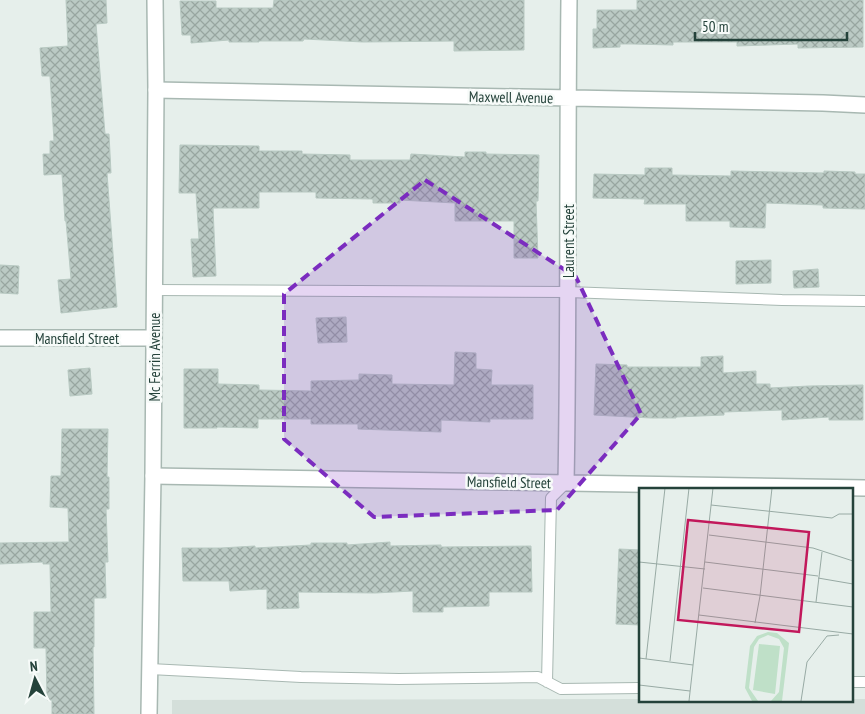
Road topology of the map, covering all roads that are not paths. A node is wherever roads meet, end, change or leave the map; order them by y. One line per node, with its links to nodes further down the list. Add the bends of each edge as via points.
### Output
1 (155, 0): 3 (street, Mc Ferrin Avenue)
2 (569, 0): 4 (street, Laurent Street)
3 (156, 90): 4 (street, Maxwell Avenue); 6 (street, Mc Ferrin Avenue)
4 (568, 98): 5 (street, Maxwell Avenue); 7 (street, Laurent Street)
5 (865, 105)
6 (154, 290): 7 (lane); 10 (street, Mc Ferrin Avenue)
7 (568, 292): 8 (lane); 12 (street, Laurent Street)
8 (865, 300)
9 (0, 338): 10 (street, Mansfield Street)
10 (154, 338): 11 (street, Mc Ferrin Avenue)
11 (153, 476): 12 (street, Mansfield Street); 14 (street, Mc Ferrin Avenue)
12 (566, 483): 13 (street, Mansfield Street); 15 (lane, via 551,498)
13 (865, 488)
14 (150, 669): 15 (lane, via 301,677 538,677); 19 (street, Mc Ferrin Avenue)
15 (547, 682): 18 (lane, via 561,689)
16 (852, 682): 17 (lane)
17 (865, 682)
18 (639, 688)
19 (150, 714)

